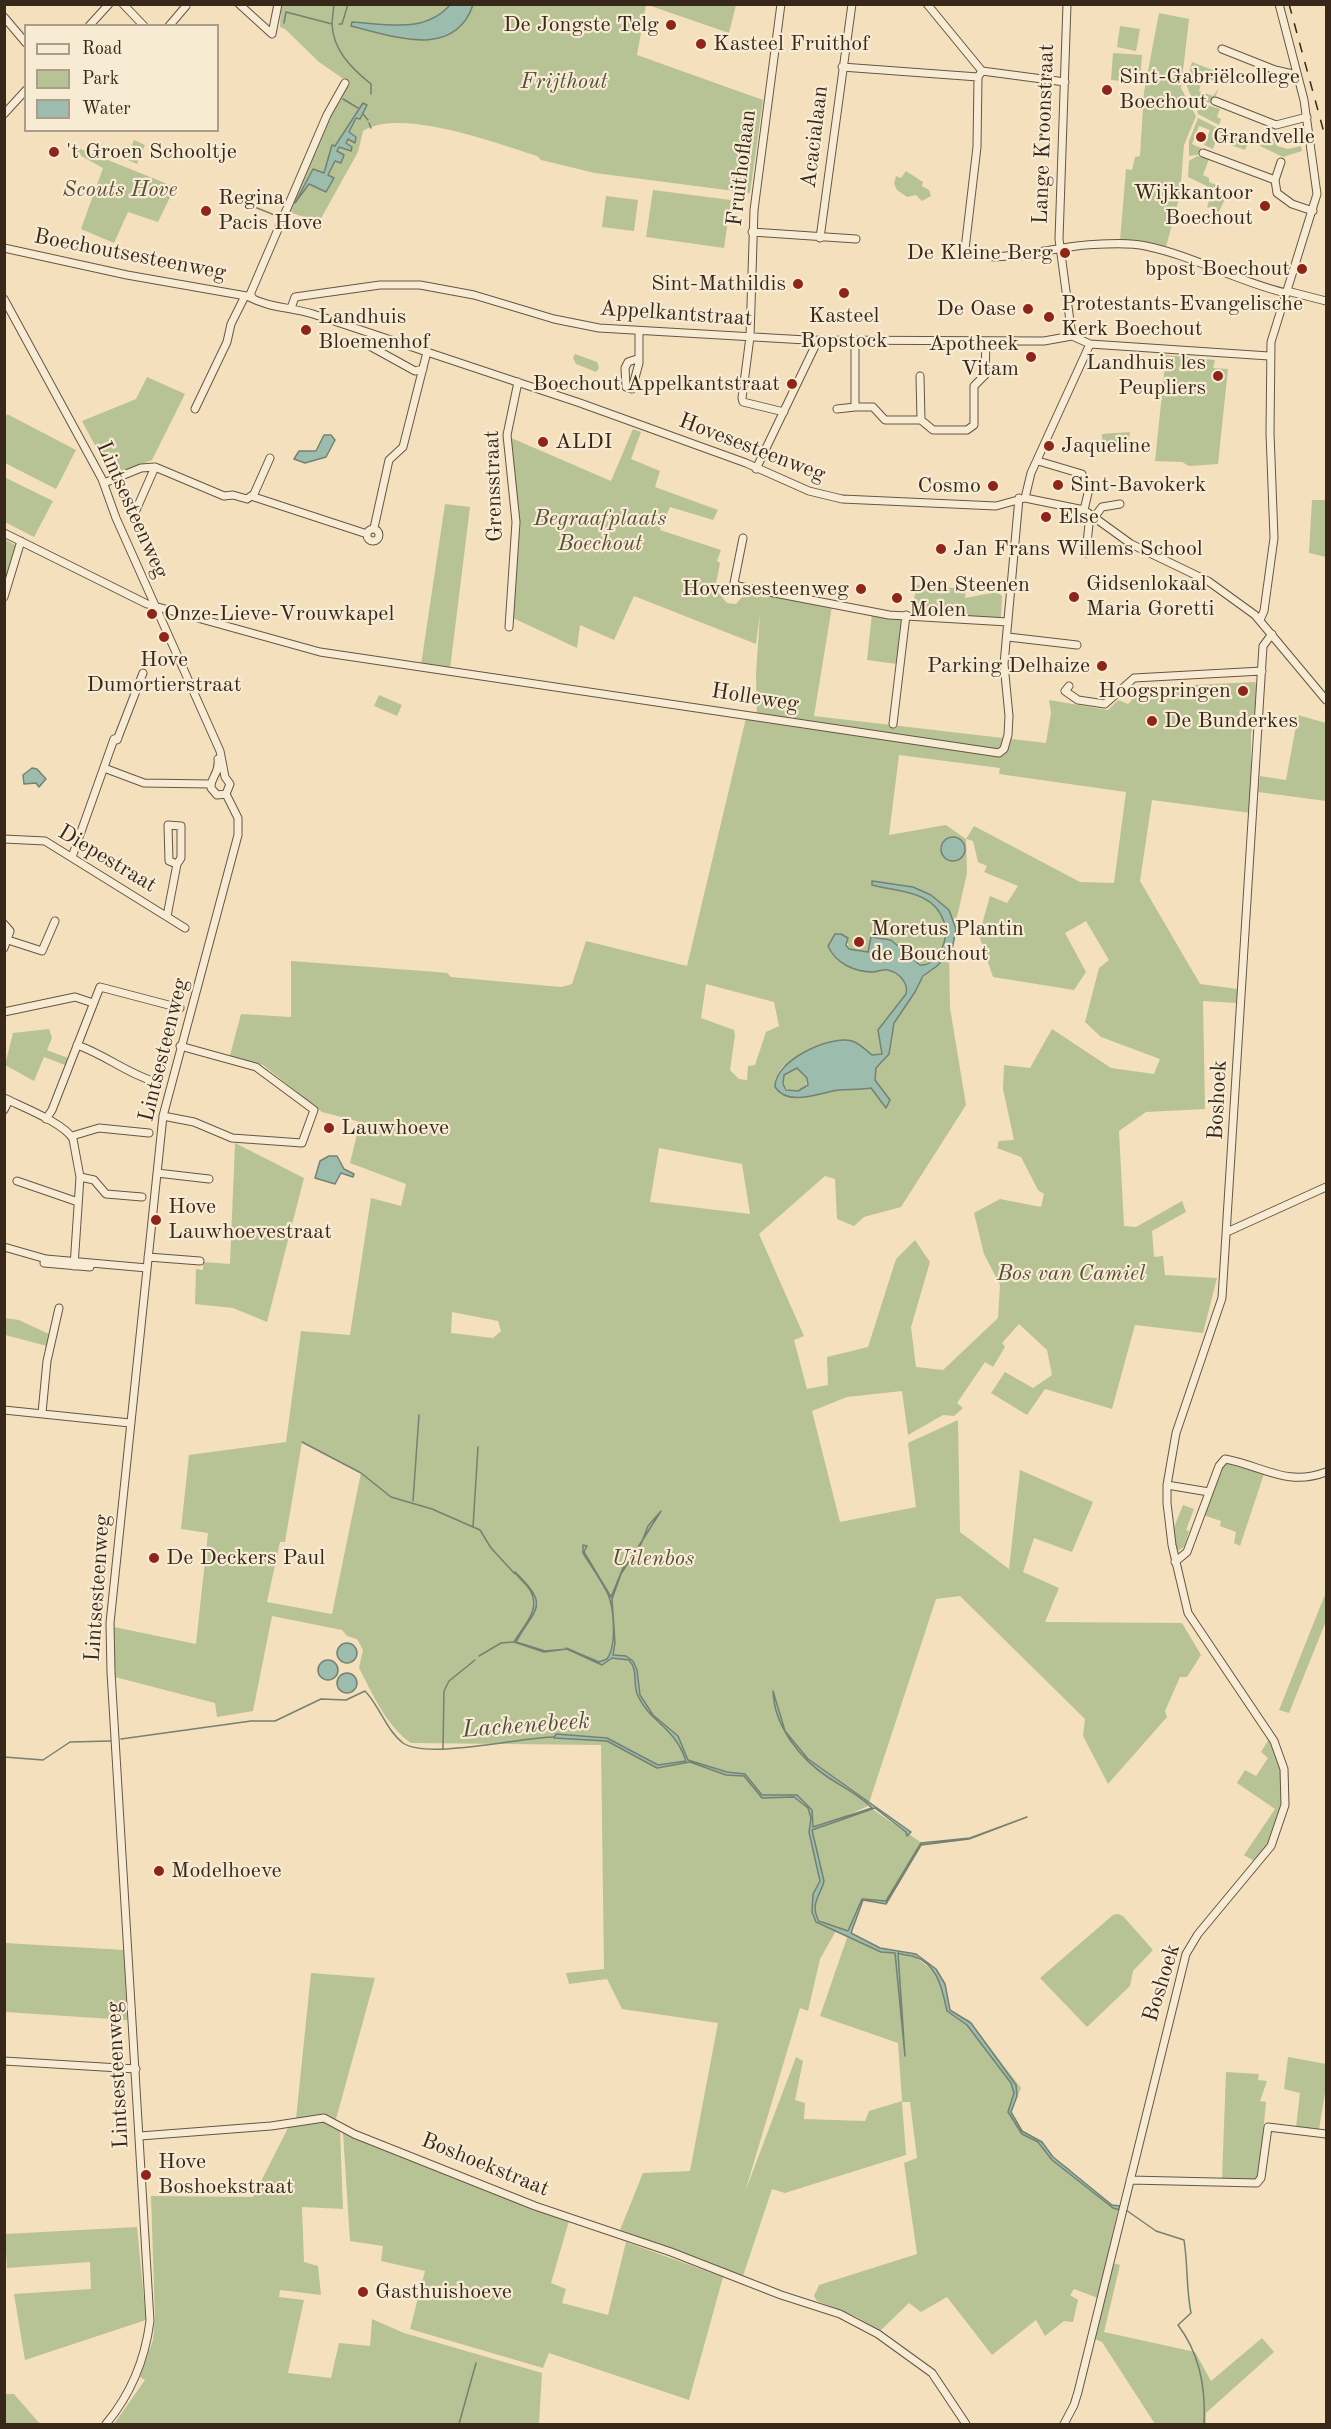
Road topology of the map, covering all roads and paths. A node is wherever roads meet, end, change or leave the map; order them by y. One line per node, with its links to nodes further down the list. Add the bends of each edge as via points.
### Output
1 (109, 4): 12 (street)
2 (123, 4): 13 (street)
3 (238, 4): 4 (street, via 272,34)
4 (278, 4)
5 (781, 4): 30 (street, Fruithoflaan)
6 (852, 4): 17 (street, Acacialaan)
7 (927, 4): 18 (street)
8 (1067, 4): 20 (street, Lange Kroonstraat)
9 (1279, 4): 19 (street)
10 (186, 6): 14 (street)
11 (4, 17): 15 (street)
12 (91, 24)
13 (142, 24)
14 (171, 24)
15 (24, 41)
16 (1222, 49): 19 (street)
17 (842, 67): 18 (street); 31 (street, Acacialaan)
18 (980, 74): 20 (street); 33 (street, via 977,147 965,249 977,258)
19 (1297, 75): 25 (street)
20 (1065, 82): 33 (street, Lange Kroonstraat)
21 (345, 83): 36 (street)
22 (24, 92): 24 (street)
23 (1215, 101): 25 (street, via 1276,125)
24 (4, 114)
25 (1306, 117): 29 (street, via 1317,190)
26 (1203, 153): 28 (street)
27 (1281, 162): 28 (street)
28 (1275, 180): 29 (street, via 1278,193)
29 (1313, 212): 35 (street)
30 (752, 232): 31 (street); 42 (street, Fruithoflaan)
31 (820, 238): 32 (street)
32 (856, 239)
33 (1059, 247): 35 (street, via 1144,246); 41 (street, Lange Kroonstraat)
34 (4, 248): 36 (street, Boechoutsesteenweg)
35 (1287, 292): 38 (street); 49 (street, via 1274,327)
36 (247, 296): 39 (street, Boechoutsesteenweg); 56 (street)
37 (4, 299): 64 (street, Lintsesteenweg)
38 (1326, 301)
39 (290, 308): 40 (street, Appelkantstraat, via 295,297 380,285 420,285 474,295 564,321); 48 (street, Boechoutsesteenweg)
40 (639, 331): 42 (street, Appelkantstraat); 50 (street)
41 (1072, 336): 45 (street, Appelkantstraat, via 1044,341); 47 (street)
42 (750, 337): 43 (street, Appelkantstraat); 58 (street, Fruithoflaan, via 743,402)
43 (818, 340): 44 (street, Appelkantstraat); 58 (street)
44 (855, 341): 45 (street, Appelkantstraat); 55 (street)
45 (986, 341): 59 (street, via 986,375 975,386 972,428 933,430)
46 (366, 344): 51 (street, via 415,371)
47 (1090, 344): 49 (street); 61 (street)
48 (427, 352): 51 (street); 53 (street, Boechoutsesteenweg)
49 (1269, 356): 80 (street, via 1274,538)
50 (637, 359)
51 (423, 369): 71 (street, via 403,447 389,460)
52 (920, 376): 59 (street)
53 (504, 378): 54 (street, Hovesesteenweg)
54 (518, 381): 63 (street, Hovesesteenweg); 82 (street, Grensstraat, via 507,435 516,522)
55 (855, 407): 57 (street); 59 (street, via 873,407 885,420)
56 (195, 409)
57 (837, 409)
58 (784, 412): 63 (street)
59 (921, 420)
60 (270, 458): 65 (street)
61 (1038, 461): 66 (street); 68 (street, via 1082,474 1088,493)
62 (155, 467): 64 (street, via 141,468); 65 (street, via 224,496); 69 (street)
63 (756, 469): 66 (street, Hovesesteenweg, via 831,498 996,506)
64 (104, 483): 78 (street, Lintsesteenweg)
65 (252, 496): 73 (street)
66 (1022, 498): 68 (street); 81 (street)
67 (1120, 504): 70 (street, via 1102,507)
68 (1084, 510): 70 (street)
69 (132, 517)
70 (1094, 518): 76 (street, via 1089,524); 80 (street, via 1131,544 1208,581)
71 (374, 528): 73 (street); 73 (street, via 379,533 376,540 369,539)
72 (4, 533): 75 (street, Holleweg)
73 (367, 534)
74 (743, 538): 79 (street, via 735,584 889,615)
75 (21, 541): 77 (street); 78 (street, Holleweg)
76 (1086, 553)
77 (4, 597)
78 (155, 606): 84 (street, Holleweg, via 320,652 999,753 1004,750 1009,726 1004,672); 92 (street, Lintsesteenweg, via 222,760)
79 (906, 615): 81 (street); 90 (street)
80 (1260, 620): 83 (street)
81 (1008, 622): 84 (street)
82 (509, 627)
83 (1272, 634): 86 (street, Boshoek, via 1264,643); 89 (street)
84 (1008, 637): 85 (street)
85 (1077, 645)
86 (1262, 671): 88 (street, via 1134,678 1105,704 1078,700); 122 (street, Boshoek)
87 (143, 673): 91 (street)
88 (1065, 691)
89 (1326, 700)
90 (893, 724)
91 (104, 768): 93 (street, via 144,783); 96 (street)
92 (221, 777): 93 (street); 94 (street, Lintsesteenweg, via 230,784)
93 (210, 784): 94 (street, via 215,794)
94 (226, 794): 107 (street, Lintsesteenweg, via 238,818 238,835)
95 (4, 839): 96 (street, Diepestraat, via 45,841)
96 (72, 857): 98 (street, Diepestraat)
97 (177, 864): 97 (street, via 181,858 181,826 168,825 169,861); 98 (street)
98 (167, 916): 101 (street, Diepestraat)
99 (55, 921): 102 (street, via 42,951)
100 (4, 924): 102 (street, via 10,931)
101 (185, 928)
102 (6, 944)
103 (93, 1003): 104 (street, via 104,987); 105 (street, via 75,997); 106 (street)
104 (180, 1008)
105 (4, 1012)
106 (77, 1045): 108 (street); 112 (street)
107 (180, 1046): 111 (street, Lintsesteenweg); 111 (street, via 256,1067 314,1110 302,1143 232,1138 194,1122)
108 (159, 1083)
109 (7, 1099): 110 (street); 112 (street)
110 (4, 1110)
111 (163, 1116): 115 (street, Lintsesteenweg)
112 (46, 1119): 114 (street)
113 (149, 1133): 114 (street, via 99,1128)
114 (72, 1136): 116 (street)
115 (157, 1173): 117 (street); 124 (street, Lintsesteenweg)
116 (80, 1177): 120 (street, via 93,1180 106,1194); 121 (street)
117 (209, 1179)
118 (17, 1181): 121 (street)
119 (1326, 1188): 122 (street)
120 (142, 1197)
121 (78, 1202): 126 (street)
122 (1227, 1232): 133 (street, Boshoek, via 1222,1298 1181,1416)
123 (4, 1249): 126 (street)
124 (148, 1257): 125 (street); 127 (street, Lintsesteenweg)
125 (200, 1261)
126 (74, 1263): 127 (street)
127 (146, 1270): 131 (street, Lintsesteenweg)
128 (59, 1308): 130 (street, via 47,1361)
129 (4, 1410): 130 (street)
130 (42, 1413): 131 (street)
131 (130, 1423): 137 (street, Lintsesteenweg, via 110,1638)
132 (1326, 1472): 134 (street, via 1308,1479 1296,1478 1225,1459)
133 (1167, 1485): 134 (street); 135 (street, Boshoek, via 1168,1524)
134 (1209, 1492): 135 (street, via 1187,1551)
135 (1175, 1562): 140 (street, Boshoek, via 1188,1613 1274,1741 1284,1769 1285,1805 1271,1846 1186,1954)
136 (4, 2061): 137 (street)
137 (136, 2069): 139 (street, Lintsesteenweg)
138 (1326, 2134): 140 (street, via 1268,2127 1257,2183)
139 (140, 2136): 141 (street, Lintsesteenweg, via 150,2321 146,2347 133,2383); 142 (street, Boshoekstraat, via 324,2118 354,2134 535,2206 671,2252 855,2322 926,2369)
140 (1130, 2180): 143 (street, Boshoek, via 1074,2406)
141 (106, 2424)
142 (966, 2424)
143 (1064, 2424)

